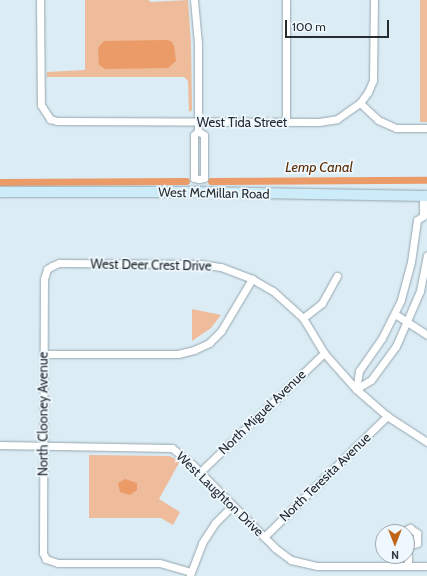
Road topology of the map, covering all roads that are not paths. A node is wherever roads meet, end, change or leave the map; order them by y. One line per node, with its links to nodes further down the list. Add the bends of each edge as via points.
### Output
1 (40, 0): 6 (street, West Tida Street, via 41,105 46,115 57,121)
2 (194, 0): 6 (street, via 198,43)
3 (286, 0): 7 (street)
4 (374, 0): 5 (street, via 373,80)
5 (360, 103): 7 (street, West Tida Street, via 337,119); 8 (street, via 378,120 396,128)
6 (199, 122): 7 (street, West Tida Street); 10 (street, via 198,131 204,136 204,178 199,179)
7 (286, 122)
8 (427, 128)
9 (0, 192): 10 (main road, West McMillan Road)
10 (199, 192): 11 (main road, West McMillan Road)
11 (425, 196): 12 (street)
12 (425, 218): 17 (street, via 417,220 412,262)
13 (427, 256): 19 (street, via 420,291)
14 (47, 269): 16 (street, West Deer Crest Drive, via 59,263 201,264 221,267); 22 (street, North Clooney Avenue, via 44,280)
15 (337, 276): 18 (street, via 322,303)
16 (252, 279): 18 (street, West Deer Crest Drive, via 273,291); 22 (street, via 221,330 209,342 194,350 178,354)
17 (395, 314): 19 (street); 23 (street, via 359,371)
18 (302, 318): 21 (street, West Deer Crest Drive)
19 (408, 322): 20 (street); 23 (street, via 386,361 371,380)
20 (427, 335)
21 (324, 353): 23 (street, West Deer Crest Drive); 28 (street, North Miguel Avenue)
22 (43, 354): 27 (street, North Clooney Avenue)
23 (356, 389): 24 (street, West Deer Crest Drive)
24 (387, 416): 25 (street, West Deer Crest Drive); 31 (street, North Teresita Avenue)
25 (427, 442)
26 (0, 445): 27 (street, West Laughton Drive)
27 (43, 445): 28 (street, West Laughton Drive, via 161,446 180,453); 35 (street, North Clooney Avenue, via 42,546 46,558 58,563 159,563)
28 (200, 472): 29 (street, West Laughton Drive)
29 (233, 505): 31 (street, West Laughton Drive); 35 (street, via 215,523 202,543)
30 (415, 532): 32 (street)
31 (264, 537): 33 (street, West Laughton Drive, via 286,556 304,565)
32 (415, 544)
33 (408, 566): 34 (street, West Laughton Drive)
34 (427, 566)
35 (190, 574)

